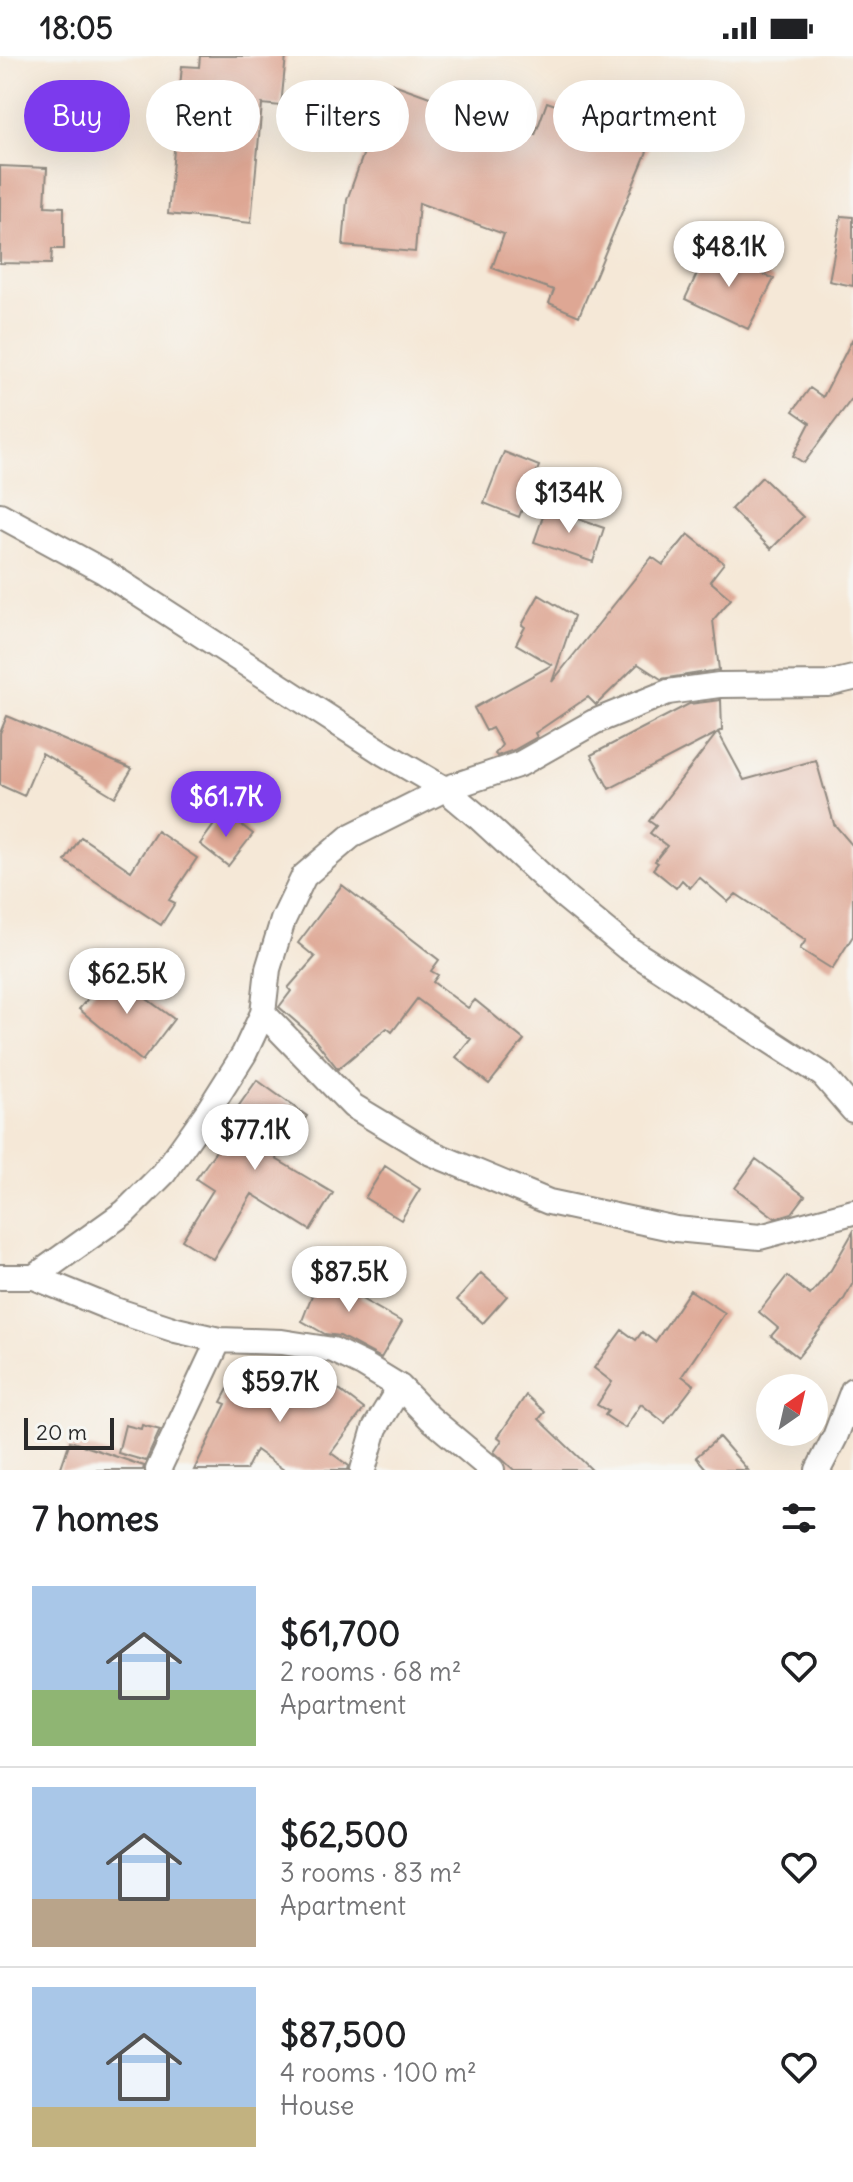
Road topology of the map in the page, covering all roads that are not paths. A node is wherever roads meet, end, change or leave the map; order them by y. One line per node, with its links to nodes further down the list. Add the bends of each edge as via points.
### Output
1 (0, 515): 3 (street, via 103,571)
2 (853, 678): 3 (street, via 828,684 733,684 668,692 594,722 520,764)
3 (445, 789): 4 (street, via 351,836 304,876 268,969); 5 (street, via 626,947 823,1075)
4 (263, 1013): 6 (street, via 353,1106 431,1153 549,1202 676,1229 760,1237); 8 (street, via 244,1054 164,1173 125,1212)
5 (853, 1110)
6 (853, 1212)
7 (0, 1277): 8 (street)
8 (34, 1277): 9 (street, via 115,1310)
9 (219, 1340): 10 (street, via 333,1350); 12 (street)
10 (400, 1387): 13 (street, via 375,1428); 14 (street)
11 (853, 1390): 15 (street)
12 (158, 1470)
13 (363, 1470)
14 (492, 1470)
15 (818, 1470)

